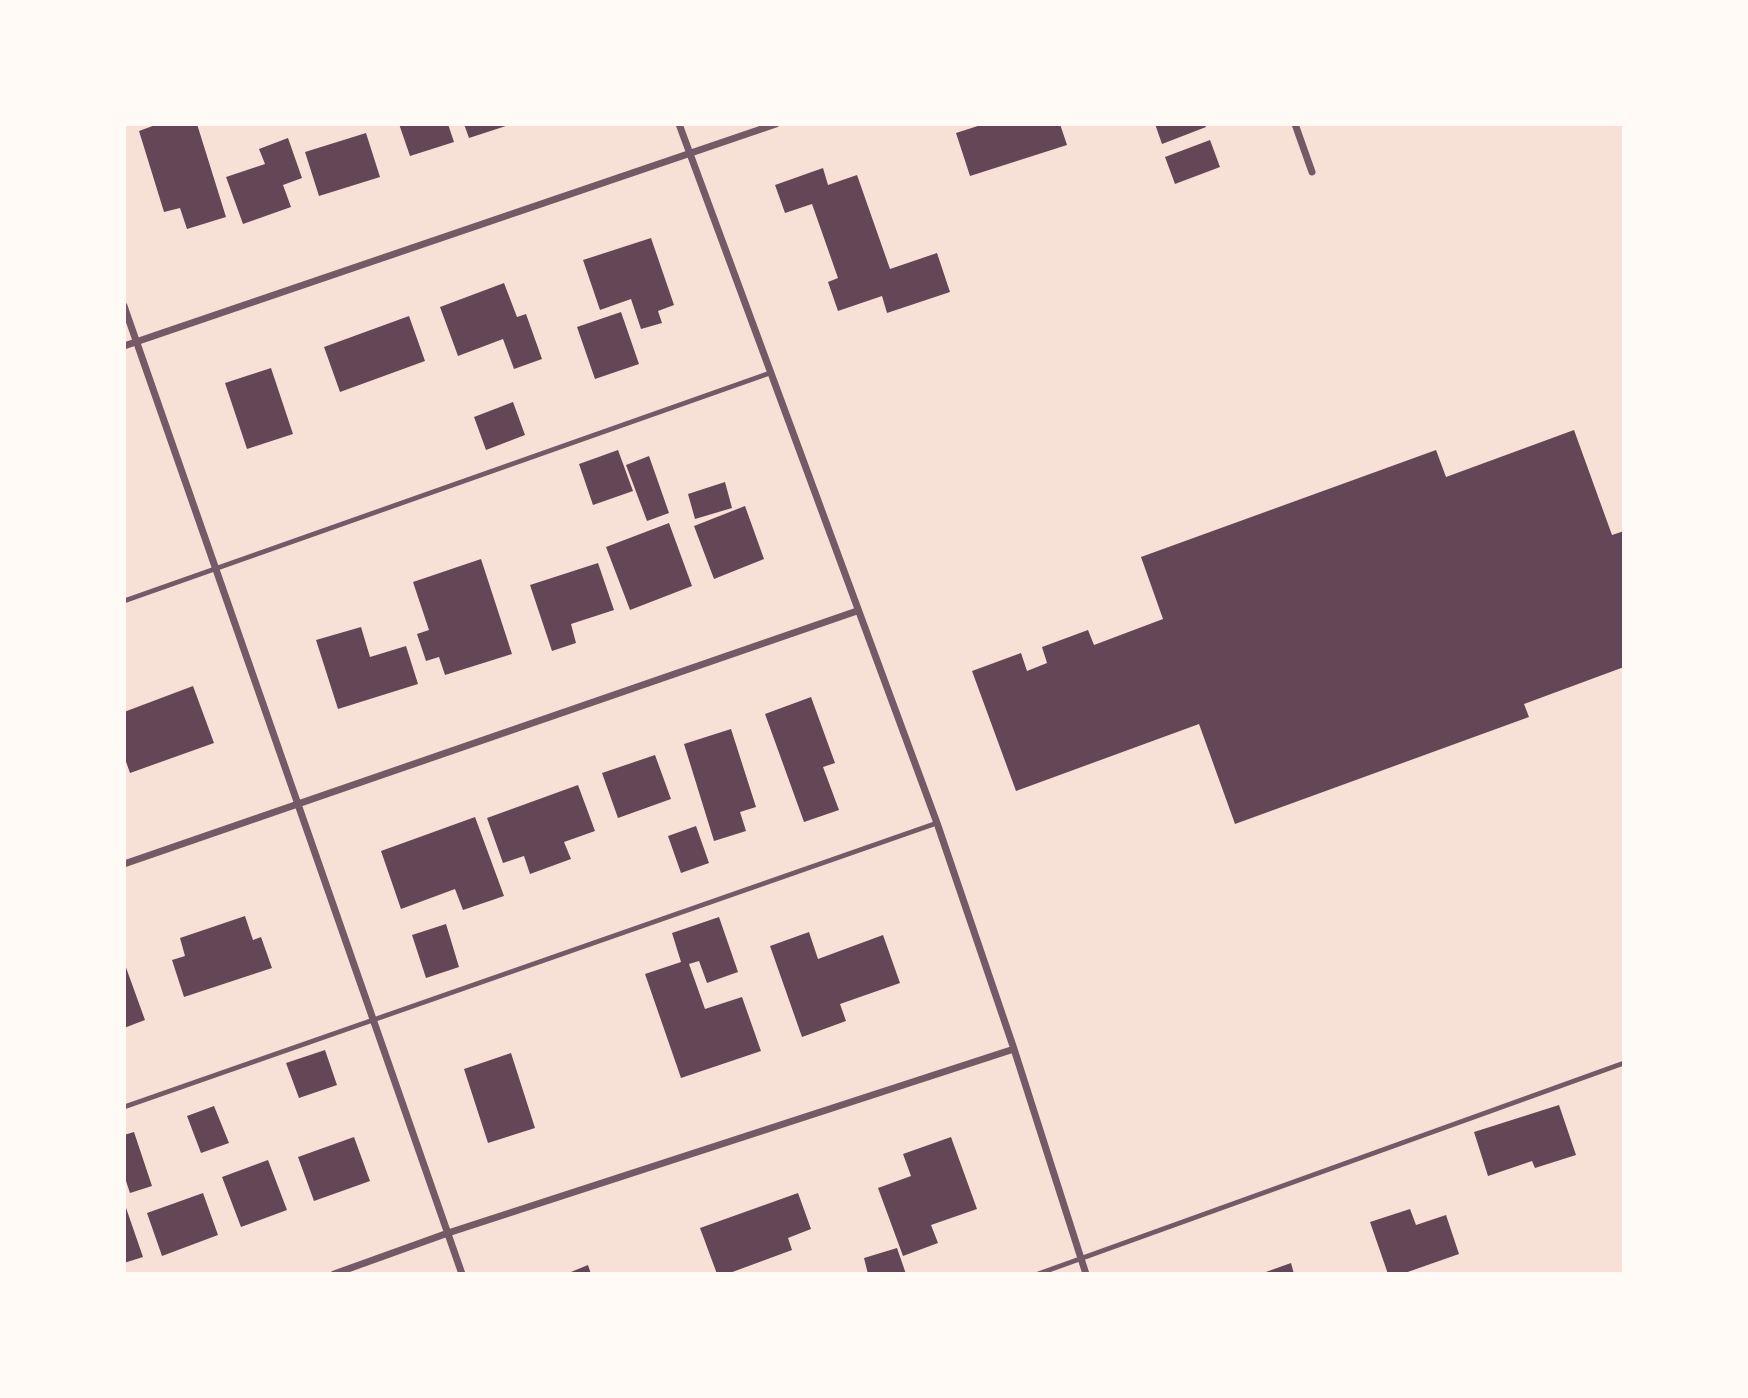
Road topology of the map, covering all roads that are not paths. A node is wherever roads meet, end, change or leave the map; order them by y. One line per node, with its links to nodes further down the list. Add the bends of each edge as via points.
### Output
1 (679, 124): 4 (street)
2 (776, 124): 4 (street)
3 (1295, 124): 5 (street)
4 (690, 154): 7 (street); 9 (street)
5 (1312, 172)
6 (124, 306): 7 (street)
7 (137, 342): 8 (street); 10 (street)
8 (124, 346)
9 (770, 373): 10 (lane); 12 (street)
10 (215, 568): 11 (lane); 13 (street)
11 (124, 601)
12 (857, 611): 13 (street); 14 (street)
13 (298, 804): 15 (street); 16 (street)
14 (937, 823): 16 (lane); 17 (street)
15 (124, 864)
16 (373, 1020): 19 (lane); 20 (street)
17 (1014, 1049): 20 (street); 21 (street)
18 (1624, 1063): 21 (lane)
19 (124, 1107)
20 (447, 1233): 22 (street); 23 (street)
21 (1080, 1259): 24 (lane); 25 (street)
22 (334, 1274)
23 (462, 1274)
24 (1038, 1274)
25 (1086, 1274)

